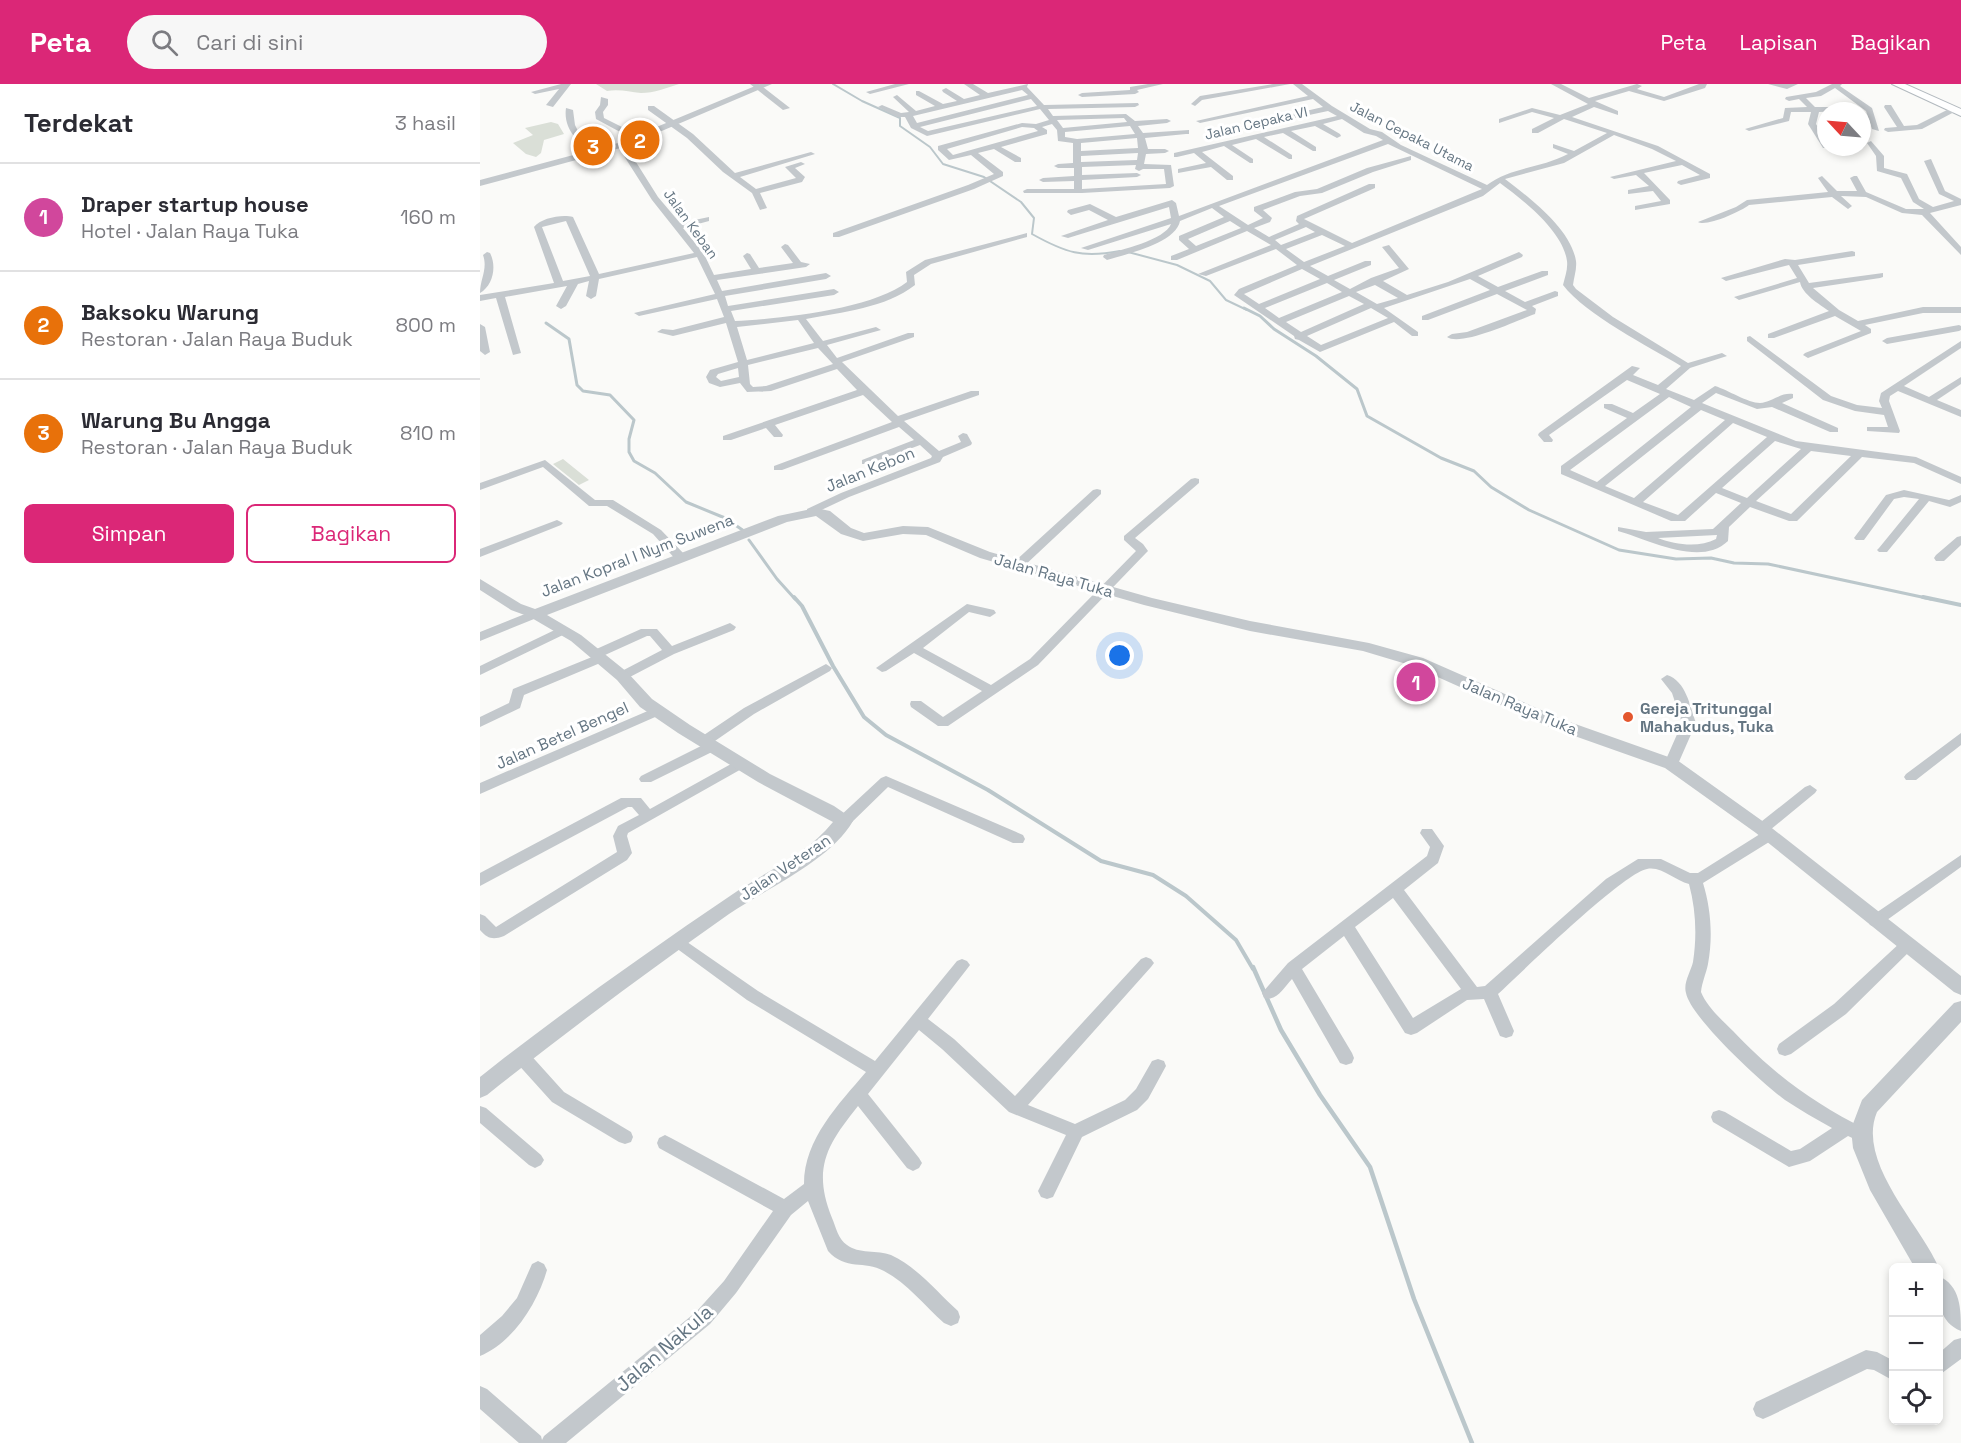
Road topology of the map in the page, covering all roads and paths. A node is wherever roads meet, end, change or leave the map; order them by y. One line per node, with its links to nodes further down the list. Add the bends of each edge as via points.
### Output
1 (905, 84): 24 (street)
2 (968, 84): 28 (street)
3 (998, 84): 22 (street)
4 (1081, 84): 26 (street)
5 (1159, 84): 18 (street)
6 (1286, 84): 19 (street)
7 (1297, 84): 31 (street, Jalan Cepaka Utama)
8 (1555, 84): 37 (street)
9 (1643, 84): 20 (street)
10 (1703, 84): 20 (street, via 1664,99)
11 (1772, 84): 12 (street)
12 (1794, 84)
13 (1897, 84): 53 (main road)
14 (567, 85): 23 (street); 39 (street)
15 (760, 85): 48 (street); 65 (street)
16 (1837, 85): 33 (street); 70 (street, via 1869,110)
17 (1024, 86): 22 (street); 29 (street)
18 (1132, 88): 26 (street); 40 (street, via 1142,98)
19 (1268, 88): 27 (street); 30 (street)
20 (1631, 88): 37 (street)
21 (946, 90): 36 (street)
22 (1007, 91): 28 (street)
23 (534, 92)
24 (870, 92)
25 (920, 93): 41 (street)
26 (1082, 95): 42 (street)
27 (1276, 95)
28 (987, 96): 36 (street)
29 (1034, 96): 45 (street); 67 (street)
30 (1248, 97): 38 (street, via 1198,98); 43 (street)
31 (1313, 97): 43 (street); 49 (street, Jalan Cepaka Utama)
32 (897, 98): 55 (street)
33 (1802, 98): 35 (street); 50 (street)
34 (604, 99): 87 (street, Jalan Keban, via 600,119 625,132)
35 (1789, 99)
36 (962, 101): 41 (street)
37 (1591, 102): 54 (street); 58 (street)
38 (1195, 104)
39 (550, 105)
40 (1135, 105): 42 (street); 56 (street)
41 (941, 106): 55 (street)
42 (1083, 106): 45 (street)
43 (1269, 106): 61 (street)
44 (882, 107): 55 (street, via 900,115)
45 (1041, 107): 59 (street); 67 (street, via 928,134)
46 (1888, 107): 71 (street)
47 (651, 108): 65 (street)
48 (786, 108)
49 (1329, 108): 57 (street, Jalan Cepaka Utama); 79 (street)
50 (1813, 109): 51 (street); 64 (street, via 1788,110 1788,118); 78 (street, via 1816,115 1812,124)
51 (1817, 109)
52 (569, 110): 96 (street, via 573,134)
53 (1957, 112): 71 (street)
54 (1615, 113)
55 (911, 114): 67 (street)
56 (1126, 116): 59 (street); 66 (street)
57 (1342, 117): 63 (street, Jalan Cepaka VI); 85 (street, Jalan Cepaka Utama)
58 (1563, 117): 62 (street, via 1532,110); 73 (street); 80 (street)
59 (1053, 119): 68 (street); 72 (street)
60 (1167, 121): 66 (street)
61 (1200, 121)
62 (1502, 121)
63 (1316, 123): 76 (street, Jalan Cepaka VI); 81 (street)
64 (1768, 124): 69 (street); 74 (street)
65 (671, 125): 87 (street); 113 (street, via 690,136)
66 (1135, 125): 72 (street); 82 (street)
67 (914, 126)
68 (1036, 126): 89 (street, via 1044,132 1025,142); 95 (street, via 1022,125 941,147 949,157)
69 (1749, 129)
70 (1876, 129)
71 (1902, 129): 75 (street)
72 (1061, 130): 84 (street, via 1061,139)
73 (1535, 130)
74 (1778, 130)
75 (1888, 130)
76 (1285, 131): 83 (street, Jalan Cepaka VI); 91 (street)
77 (1186, 132): 82 (street)
78 (1817, 132)
79 (1215, 133)
80 (1611, 134): 99 (street); 106 (street, via 1652,145)
81 (1337, 136)
82 (1142, 137): 84 (street); 92 (street)
83 (1258, 137): 88 (street, Jalan Cepaka VI); 101 (street)
84 (1077, 141): 98 (street)
85 (1389, 141): 127 (street, Jalan Cepaka Utama); 135 (street)
86 (1871, 143): 143 (street, via 1880,156 1880,169 1904,176 1916,200)
87 (625, 144): 96 (street); 151 (street, Jalan Keban, via 655,198)
88 (1226, 144): 94 (street, Jalan Cepaka VI); 104 (street)
89 (995, 146): 95 (street); 103 (street)
90 (1556, 146): 99 (street)
91 (1313, 149)
92 (1144, 151): 93 (street); 98 (street); 111 (street)
93 (1165, 151)
94 (1196, 151): 100 (street, Jalan Cepaka VI); 109 (street)
95 (972, 152): 154 (street, via 998,175)
96 (595, 153): 122 (street)
97 (811, 154): 113 (street)
98 (1078, 154): 108 (street)
99 (1575, 154): 119 (street)
100 (1177, 155)
101 (1289, 157)
102 (1408, 158): 142 (street, via 1318,192 1298,194)
103 (1018, 160)
104 (1250, 161)
105 (1928, 161): 136 (street, via 1942,192)
106 (1681, 162): 112 (street); 123 (street, via 1707,176)
107 (801, 164): 131 (street, via 789,167 801,178 783,188)
108 (1077, 164): 110 (street); 111 (street); 115 (street)
109 (1212, 164): 116 (street); 121 (street, via 1181,171)
110 (1058, 166)
111 (1139, 168): 115 (street); 124 (street, via 1168,166); 126 (street)
112 (1638, 172): 114 (street); 128 (street, via 1650,180)
113 (734, 176): 131 (street)
114 (1614, 177)
115 (1077, 178): 120 (street); 129 (street)
116 (1230, 178)
117 (1822, 178): 134 (street)
118 (1854, 178): 133 (street)
119 (1500, 179): 127 (street); 234 (street, via 1561,235 1572,260 1568,285 1573,291 1610,319)
120 (1043, 180)
121 (1192, 181)
122 (480, 183)
123 (1680, 183)
124 (1170, 186): 126 (street); 137 (street)
125 (1372, 186): 159 (street, via 1300,218)
126 (1139, 188): 129 (street)
127 (1487, 188): 159 (street)
128 (1653, 189): 132 (street); 141 (street, via 1667,203)
129 (1078, 190): 130 (street)
130 (1027, 191)
131 (754, 192): 140 (street)
132 (1631, 192)
133 (1863, 194): 134 (street); 143 (street, via 1896,209)
134 (1835, 195): 139 (street); 149 (street, via 1747,203)
135 (1234, 198): 138 (street); 142 (street)
136 (1961, 202): 143 (street)
137 (1172, 203): 145 (street); 148 (street)
138 (1214, 206): 145 (street); 146 (street)
139 (1848, 206)
140 (764, 208)
141 (1638, 208)
142 (1257, 209): 152 (street, via 1268,219)
143 (1928, 211): 163 (street)
144 (1071, 212): 148 (street, via 1090,207)
145 (1181, 218): 161 (street); 169 (street, via 1164,237)
146 (1230, 218): 152 (street); 162 (street, via 1182,238)
147 (706, 219): 151 (street)
148 (1113, 219): 156 (street)
149 (1702, 222)
150 (1303, 225): 157 (street)
151 (678, 226): 164 (street, Jalan Keban)
152 (1249, 229): 157 (street); 162 (street)
153 (1319, 233): 157 (street)
154 (836, 235)
155 (1024, 235): 210 (street, via 928,262 909,274 909,287 886,297)
156 (1065, 236)
157 (1276, 245): 173 (street); 177 (street)
158 (785, 247): 175 (street, via 803,265)
159 (1354, 247): 173 (street)
160 (1386, 247): 174 (street)
161 (1085, 248)
162 (1196, 249): 170 (street)
163 (1961, 252)
164 (699, 254): 179 (street); 182 (street, Jalan Keban)
165 (1852, 254): 172 (street)
166 (487, 255): 190 (street, via 489,272)
167 (1519, 255): 181 (street)
168 (747, 256): 175 (street)
169 (1107, 257)
170 (1174, 258)
171 (1368, 262): 185 (street)
172 (1793, 263): 184 (street); 188 (street)
173 (1303, 266): 185 (street); 204 (street, via 1239,293)
174 (1405, 269): 183 (street); 186 (street)
175 (757, 272): 182 (street)
176 (1545, 273): 191 (street)
177 (1203, 274)
178 (1880, 275): 188 (street)
179 (595, 276): 187 (street); 189 (street, via 570,219 546,222 538,227); 197 (street)
180 (826, 276): 196 (street)
181 (1471, 276): 191 (street); 200 (street)
182 (712, 278): 196 (street, Jalan Keban)
183 (1415, 278)
184 (1726, 278)
185 (1324, 279): 193 (street); 204 (street)
186 (1374, 280): 193 (street); 200 (street)
187 (574, 282): 189 (street); 202 (street)
188 (1804, 282): 198 (street); 207 (street, via 1817,299)
189 (559, 284): 195 (street)
190 (480, 290)
191 (1501, 291): 203 (street); 212 (street)
192 (834, 292): 209 (street)
193 (1348, 292): 201 (street); 213 (street)
194 (1555, 294): 203 (street)
195 (500, 295): 199 (street); 229 (street)
196 (720, 295): 208 (street); 209 (street, Jalan Keban)
197 (591, 296)
198 (1739, 297)
199 (480, 298)
200 (1407, 298): 201 (street)
201 (1375, 305): 211 (street); 222 (street)
202 (561, 306)
203 (1524, 306): 223 (street, via 1532,310 1529,314)
204 (1257, 308): 213 (street)
205 (1938, 309): 206 (street); 214 (street); 216 (street)
206 (1961, 310)
207 (1836, 312): 214 (street); 221 (street)
208 (639, 314)
209 (728, 318): 210 (street); 218 (street, via 673,333); 232 (street, Jalan Keban)
210 (801, 318): 227 (street)
211 (1395, 318): 219 (street); 222 (street, via 1320,349)
212 (1425, 318)
213 (1277, 322): 222 (street)
214 (1856, 324): 230 (street, via 1868,331)
215 (480, 327): 228 (street)
216 (1960, 328): 225 (street)
217 (876, 330): 227 (street)
218 (662, 332)
219 (1415, 334)
220 (911, 335): 233 (street)
221 (1772, 336)
222 (1298, 337)
223 (1452, 337)
224 (1750, 339): 248 (street, via 1827,398 1855,408)
225 (1887, 341)
226 (1961, 344): 239 (street)
227 (820, 345): 232 (street); 233 (street)
228 (485, 352)
229 (516, 353)
230 (1808, 355)
231 (1722, 356): 234 (street)
232 (743, 363): 237 (street, Jalan Keban); 237 (street, via 717,370 711,377 720,384)
233 (839, 363): 237 (street, via 767,389 751,390); 240 (street)
234 (1687, 366): 241 (street)
235 (1635, 368): 236 (street)
236 (1626, 376): 241 (street); 260 (street, via 1544,435)
237 (744, 379)
238 (1961, 380): 244 (street)
239 (1897, 387): 244 (street); 248 (street, via 1885,395)
240 (863, 391): 252 (street); 253 (street)
241 (1662, 392): 247 (street); 250 (street)
242 (975, 393): 252 (street)
243 (1789, 396): 245 (street)
244 (1929, 400): 249 (street)
245 (1775, 404): 247 (street, via 1752,406 1715,389); 255 (street)
246 (1608, 406): 250 (street)
247 (1696, 406): 251 (street); 269 (street)
248 (1887, 412): 254 (street, via 1895,431)
249 (1961, 414)
250 (1634, 417): 269 (street, via 1564,469)
251 (1731, 420): 258 (street); 275 (street)
252 (898, 421): 261 (street); 266 (street)
253 (768, 424): 256 (street); 259 (street)
254 (1871, 429)
255 (1834, 430)
256 (778, 435)
257 (963, 436): 264 (street, Jalan Kebon, via 967,443)
258 (1773, 437): 262 (street); 271 (street)
259 (727, 438)
260 (1548, 440)
261 (921, 441): 264 (street); 265 (street)
262 (1808, 448): 263 (street); 276 (street)
263 (1860, 453): 267 (street, via 1916,460); 276 (street, via 1795,518)
264 (938, 455): 279 (street, Jalan Kebon, via 936,460)
265 (866, 462)
266 (778, 468)
267 (1959, 479)
268 (1195, 482): 290 (street, via 1128,538 1142,551)
269 (1598, 486): 275 (street)
270 (480, 487): 286 (street, via 545,463 593,504 609,502 657,532)
271 (1715, 489): 275 (street, via 1681,519); 276 (street)
272 (1097, 492): 288 (street)
273 (1961, 498): 277 (street)
274 (1925, 499): 277 (street); 282 (street, via 1893,496); 284 (street)
275 (1635, 502)
276 (1750, 503): 281 (street, via 1724,526 1722,541 1711,546 1676,548)
277 (1950, 504): 278 (street)
278 (1961, 510)
279 (811, 511): 286 (street, Jalan Kopral I Nym Suwena); 288 (street, Jalan Raya Tuka, via 825,514 860,537 919,530)
280 (557, 523): 285 (street)
281 (1622, 529)
282 (1860, 538)
283 (1961, 539): 287 (street)
284 (1883, 550)
285 (480, 553)
286 (681, 558): 291 (street, Jalan Kopral I Nym Suwena)
287 (1941, 558)
288 (1018, 565): 290 (street, Jalan Raya Tuka)
289 (480, 584): 291 (street, Jalan Kopral I Nym Suwena)
290 (1104, 589): 304 (street, via 1049,649); 311 (street, Jalan Raya Tuka, via 1213,618 1403,656 1558,724)
291 (535, 614): 294 (street, Jalan Veteran); 295 (street)
292 (990, 614): 296 (street, via 967,608)
293 (730, 627): 297 (street)
294 (563, 630): 298 (street, Jalan Veteran); 301 (street)
295 (480, 637)
296 (914, 648): 300 (street); 304 (street)
297 (670, 651): 298 (street, via 653,632 645,632); 302 (street)
298 (599, 656): 302 (street, Jalan Veteran); 307 (street, via 518,692 517,704)
299 (826, 668): 309 (street, via 749,711)
300 (882, 668)
301 (480, 671)
302 (622, 676): 306 (street, Jalan Veteran)
303 (1666, 679): 311 (street, via 1678,691 1689,723)
304 (992, 691): 305 (street, via 943,723)
305 (916, 704)
306 (657, 711): 309 (street, Jalan Veteran); 314 (street, Jalan Betel Bengel)
307 (480, 722)
308 (1961, 738): 312 (street)
309 (707, 744): 310 (street, Jalan Veteran); 313 (street)
310 (740, 764): 316 (street); 317 (street, Jalan Veteran)
311 (1671, 764): 318 (street, Jalan Raya Tuka)
312 (1911, 777)
313 (646, 779)
314 (480, 789)
315 (1810, 790): 318 (street)
316 (648, 816): 323 (street, via 636,802 626,802); 325 (street, via 620,834 625,851 622,856 498,932 492,933)
317 (844, 821): 320 (street, via 886,781); 328 (street, Jalan Veteran, via 828,840)
318 (1765, 832): 322 (street, via 1715,870); 326 (street, Jalan Raya Tuka)
319 (1426, 833): 324 (street, via 1437,846 1433,859)
320 (1018, 839)
321 (1961, 860): 326 (street)
322 (1695, 879): 335 (street, via 1661,864 1643,863 1611,883); 349 (street, via 1704,925 1693,992 1696,999 1714,1023 1789,1093)
323 (480, 880)
324 (1395, 889): 327 (street); 335 (street)
325 (480, 920)
326 (1875, 921): 329 (street, Jalan Raya Tuka)
327 (1347, 927): 332 (street); 335 (street, via 1411,1028 1464,994)
328 (677, 941): 340 (street, Jalan Veteran); 343 (street, via 711,969)
329 (1906, 945): 333 (street, Jalan Raya Tuka); 339 (street, via 1840,1010)
330 (1146, 963): 346 (street)
331 (962, 965): 337 (street)
332 (1293, 967): 334 (street); 341 (street)
333 (1961, 987)
334 (1270, 993)
335 (1481, 993): 338 (street)
336 (1961, 1009): 349 (street, via 1869,1106)
337 (917, 1019): 343 (street); 346 (street)
338 (1506, 1031)
339 (1785, 1049)
340 (521, 1056): 344 (street, Jalan Veteran); 351 (street, via 558,1098)
341 (1346, 1058)
342 (1158, 1066): 350 (street, via 1131,1105)
343 (876, 1070): 345 (street)
344 (480, 1089)
345 (858, 1094): 354 (street); 355 (street, via 822,1143 812,1173)
346 (1015, 1107): 350 (street)
347 (480, 1113): 353 (street)
348 (1719, 1117): 349 (street, via 1789,1159 1804,1156 1842,1131)
349 (1853, 1131): 358 (street)
350 (1076, 1132): 356 (street)
351 (625, 1137)
352 (665, 1143): 357 (street)
353 (535, 1160)
354 (912, 1163)
355 (812, 1188): 357 (street, Jalan Nakula); 361 (street, via 839,1252 849,1258 887,1263)
356 (1047, 1191)
357 (785, 1209): 370 (street, Jalan Nakula, via 704,1318)
358 (1925, 1263)
359 (538, 1270): 363 (street, via 525,1305)
360 (1943, 1293): 362 (street)
361 (951, 1317)
362 (1961, 1320)
363 (480, 1347)
364 (1961, 1347): 365 (street)
365 (1943, 1362)
366 (1892, 1371): 368 (street, via 1866,1359)
367 (480, 1396): 369 (street)
368 (1763, 1409)
369 (534, 1443)
370 (552, 1443)

